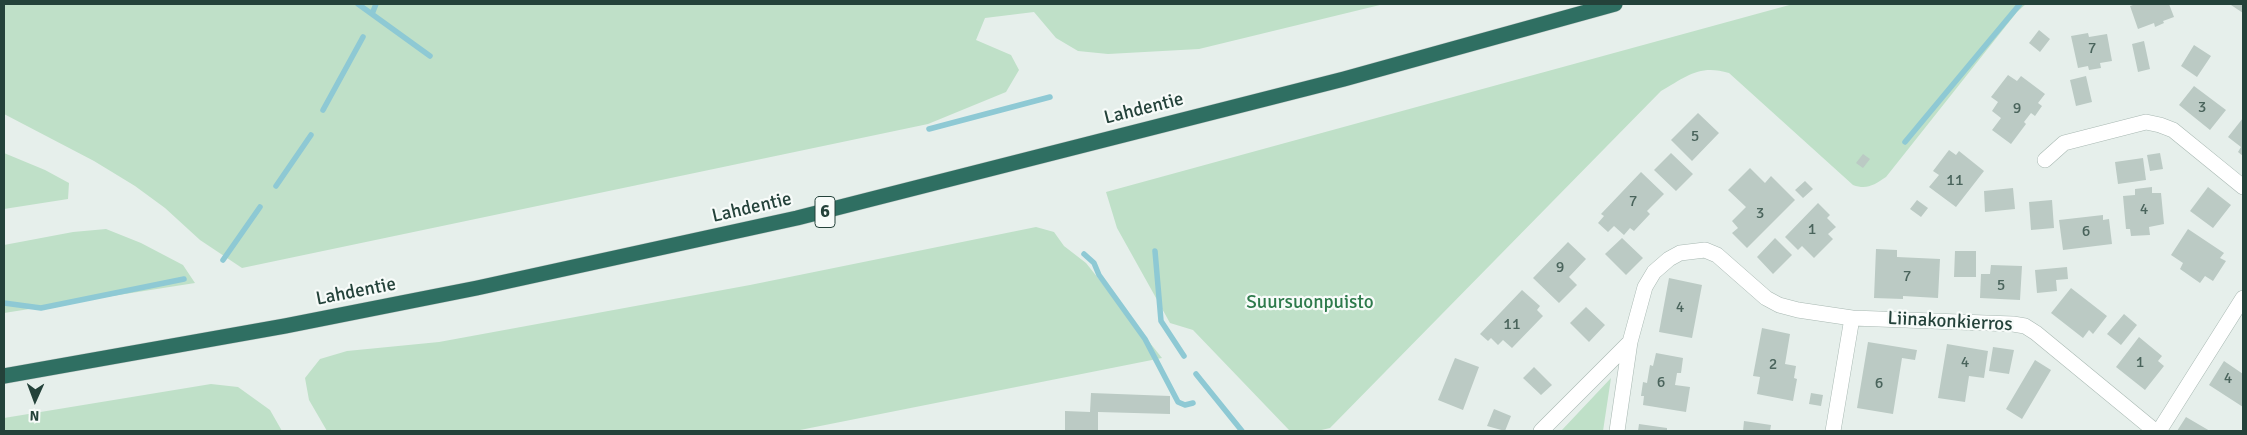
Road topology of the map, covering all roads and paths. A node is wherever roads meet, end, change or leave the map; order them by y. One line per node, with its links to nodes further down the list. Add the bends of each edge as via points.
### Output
1 (1615, 4): 7 (highway, Lahdentie / 6, via 1344,79 806,216 477,288)
2 (2045, 160): 3 (street, via 2064,143 2146,122 2172,130)
3 (2243, 186)
4 (2243, 298): 12 (street)
5 (1852, 318): 6 (street, Liinakonkierros, via 1779,305 1760,293 1717,255 1693,250 1669,259 1654,272 1645,287); 10 (street); 11 (street, Liinakonkierros, via 2024,326)
6 (1630, 342): 8 (street); 9 (street, Liinakonkierros)
7 (4, 376)
8 (1541, 431)
9 (1617, 431)
10 (1833, 431)
11 (2155, 431)
12 (2159, 431)

